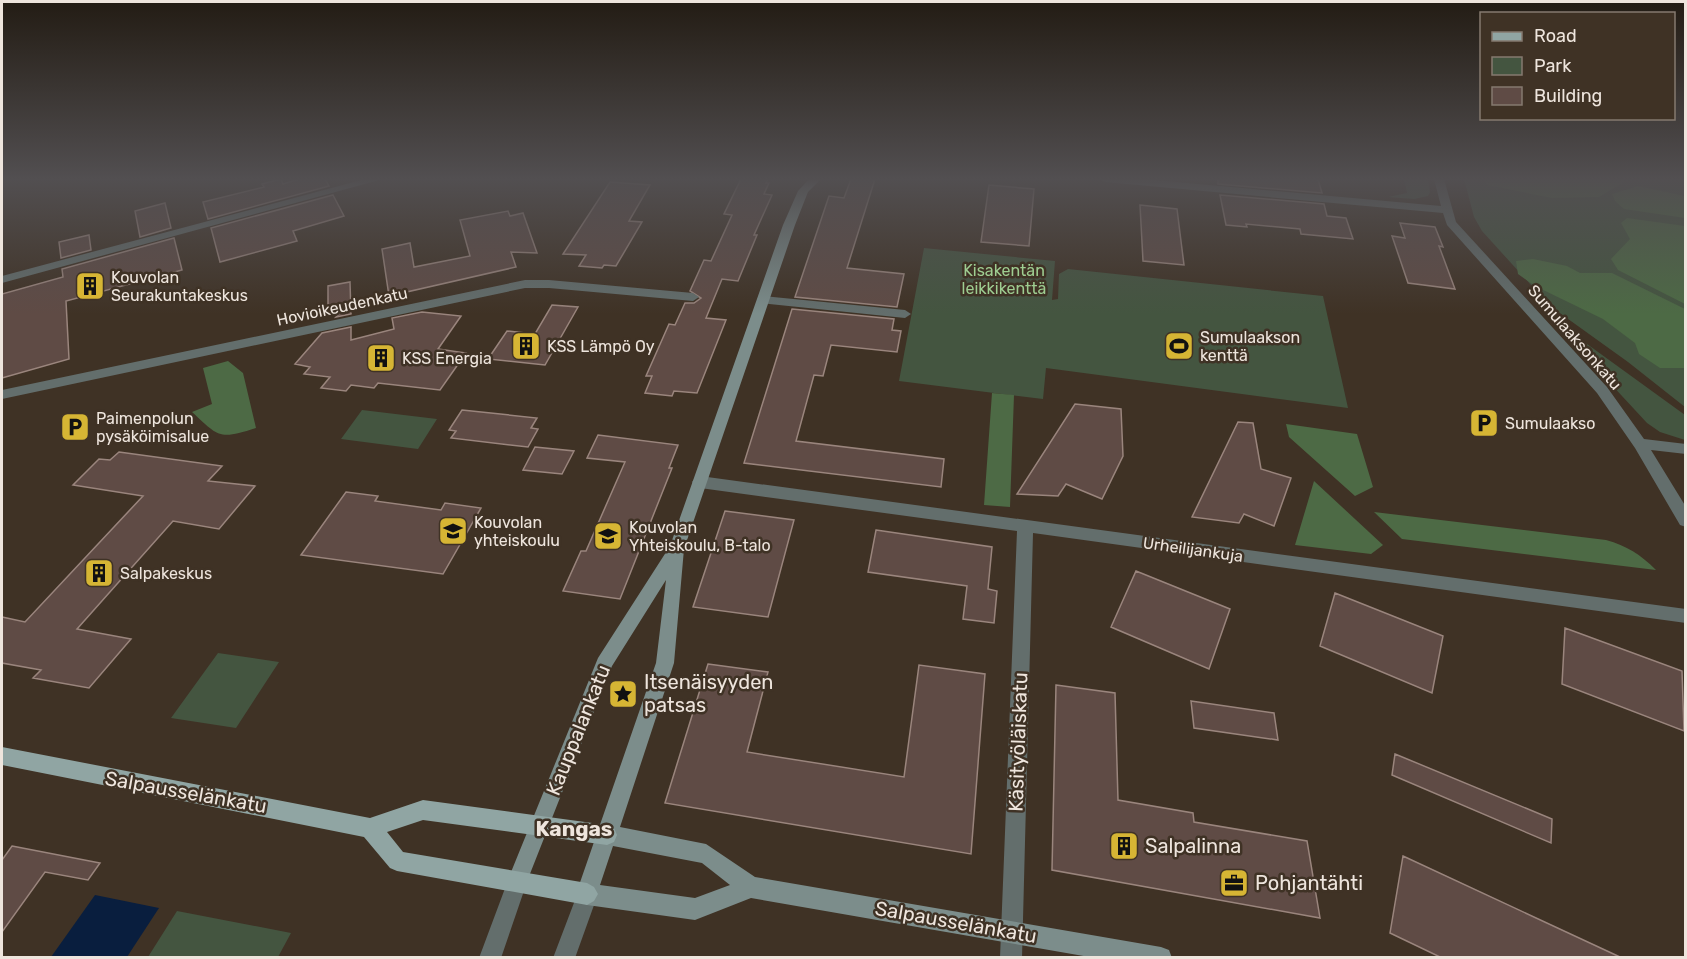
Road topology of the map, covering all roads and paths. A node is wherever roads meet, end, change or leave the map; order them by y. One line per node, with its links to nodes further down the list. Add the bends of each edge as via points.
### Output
1 (211, 224): 4 (street)
2 (788, 224): 6 (main road, Kauppalankatu)
3 (1451, 224): 9 (street, Sumulaaksonkatu, via 1602,390)
4 (2, 280)
5 (693, 297): 8 (street, Hovioikeudenkatu, via 525,284)
6 (763, 300): 7 (street); 11 (main road, Kauppalankatu)
7 (905, 314)
8 (2, 395)
9 (1640, 444): 10 (street); 12 (street, Sumulaaksonkatu)
10 (1686, 449)
11 (700, 482): 13 (street, Urheilijankuja); 14 (main road, Kauppalankatu)
12 (1686, 521)
13 (1025, 527): 15 (street, Urheilijankuja); 23 (street, Käsityöläiskatu)
14 (677, 548): 17 (main road, Kauppalankatu, via 604,663); 19 (main road, Kauppalankatu, via 665,663)
15 (1686, 616)
16 (2, 756): 18 (main road, Salpausselänkatu)
17 (539, 827): 18 (main road, Salpausselänkatu, via 423,810); 19 (main road, Salpausselänkatu); 20 (main road, Kauppalankatu)
18 (370, 828): 20 (main road, via 397,861)
19 (607, 835): 21 (main road, Salpausselänkatu, via 706,854); 22 (main road, Kauppalankatu)
20 (517, 882): 22 (main road); 24 (street, Kauppalankatu)
21 (751, 887): 22 (main road, via 695,909); 23 (main road, Salpausselänkatu)
22 (586, 894): 25 (street, Kauppalankatu)
23 (1012, 932): 26 (street, Käsityöläiskatu); 27 (main road, Salpausselänkatu)
24 (490, 957)
25 (564, 957)
26 (1011, 957)
27 (1161, 957)

